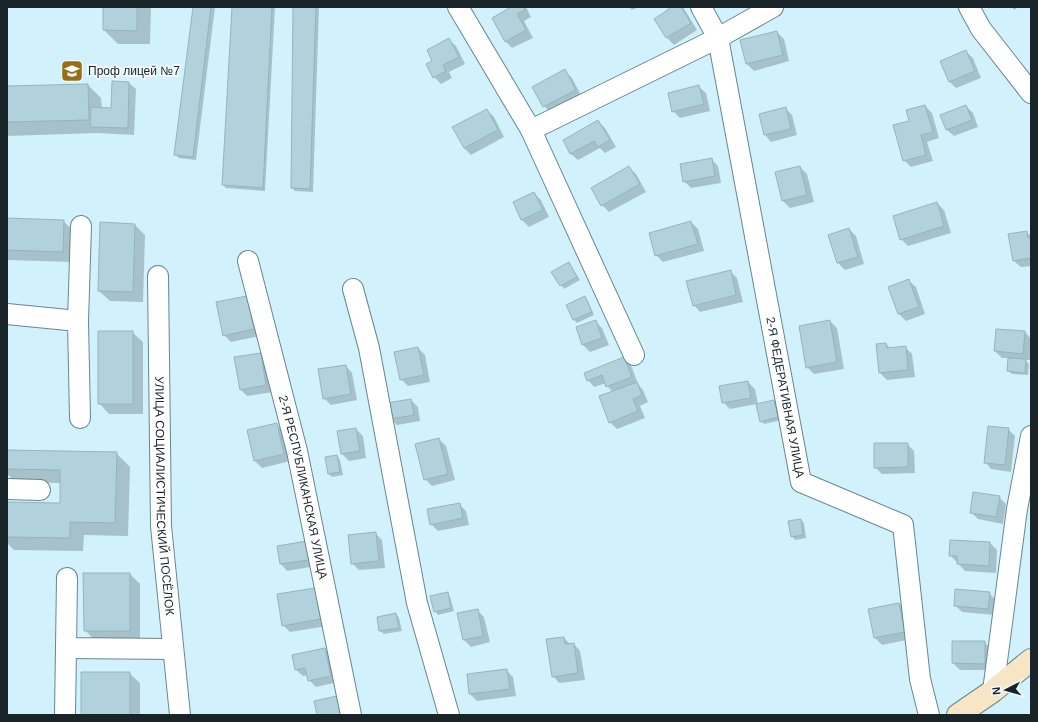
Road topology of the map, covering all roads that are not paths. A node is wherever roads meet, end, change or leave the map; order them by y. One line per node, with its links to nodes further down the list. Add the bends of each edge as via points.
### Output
1 (458, 7): 7 (street)
2 (702, 7): 5 (street)
3 (773, 7): 5 (street)
4 (969, 7): 6 (street, via 981,29)
5 (718, 38): 7 (street); 28 (street, 2-Я ФЕДЕРАТИВНАЯ УЛИЦА, via 801,482 903,525 920,679)
6 (1031, 93)
7 (531, 130): 14 (street)
8 (81, 226): 13 (street)
9 (248, 262): 26 (street, 2-Я РЕСПУБЛИКАНСКАЯ УЛИЦА, via 297,451)
10 (158, 276): 21 (street, УЛИЦА СОЦИАЛИСТИЧЕСКИЙ ПОСЁЛОК, via 161,526)
11 (353, 289): 27 (street, via 369,348 417,604)
12 (7, 314): 13 (street)
13 (78, 321): 15 (street)
14 (634, 355)
15 (80, 418)
16 (1031, 436): 23 (street, via 1017,509)
17 (7, 489): 18 (street)
18 (40, 490)
19 (67, 578): 20 (street)
20 (66, 648): 21 (street); 24 (street)
21 (173, 649): 25 (street, УЛИЦА СОЦИАЛИСТИЧЕСКИЙ ПОСЁЛОК)
22 (1031, 660): 23 (street)
23 (993, 691): 29 (street)
24 (65, 715)
25 (180, 715)
26 (351, 715)
27 (448, 715)
28 (929, 715)
29 (958, 715)

